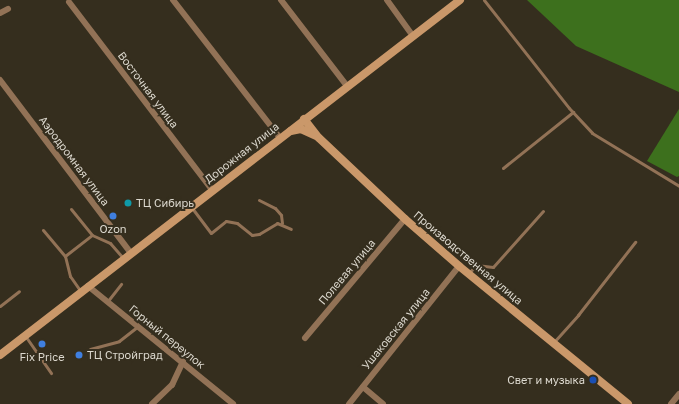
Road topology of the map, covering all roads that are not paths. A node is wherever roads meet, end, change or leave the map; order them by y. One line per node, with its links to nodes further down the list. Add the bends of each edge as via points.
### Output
1 (173, 0): 16 (street)
2 (282, 0): 11 (street)
3 (387, 0): 9 (street)
4 (460, 0): 9 (main road, Дорожная улица)
5 (484, 0): 13 (lane)
6 (69, 2): 20 (street, Восточная улица)
7 (8, 9): 8 (street)
8 (0, 14)
9 (413, 36): 11 (main road, Дорожная улица)
10 (0, 80): 32 (street, Аэродромная улица)
11 (347, 86): 12 (main road, Дорожная улица)
12 (317, 109): 14 (main road, Дорожная улица); 17 (main road, via 314,124)
13 (573, 112): 18 (lane); 19 (lane, via 592,133)
14 (304, 119): 15 (main road, Дорожная улица); 17 (main road, Производственная улица)
15 (287, 132): 16 (main road, Дорожная улица); 17 (main road, via 301,129)
16 (280, 138): 20 (main road, Дорожная улица)
17 (319, 138): 25 (main road, Производственная улица)
18 (503, 168)
19 (679, 186)
20 (212, 190): 22 (main road, Дорожная улица)
21 (259, 200): 26 (lane, via 281,215)
22 (191, 207): 26 (lane, via 211,233 226,221 237,223 252,235 259,234 271,225); 32 (main road, Дорожная улица)
23 (71, 209): 29 (lane)
24 (543, 211): 34 (lane, via 492,267 476,265)
25 (405, 219): 33 (main road, Производственная улица); 43 (street, Полевая улица)
26 (282, 223): 27 (lane)
27 (291, 229)
28 (43, 230): 31 (lane)
29 (92, 235): 31 (lane); 32 (lane, via 110,243)
30 (635, 242): 44 (lane)
31 (65, 256): 38 (lane, via 70,276)
32 (127, 256): 36 (main road, Дорожная улица)
33 (459, 266): 34 (main road, Производственная улица); 49 (street, Ушаковская улица)
34 (468, 274): 44 (main road, Производственная улица)
35 (121, 284): 39 (lane)
36 (88, 286): 38 (main road, Дорожная улица); 39 (street, Горный переулок)
37 (19, 291): 40 (lane)
38 (81, 292): 42 (main road, Дорожная улица)
39 (107, 302): 41 (street, Горный переулок)
40 (0, 306)
41 (138, 326): 45 (lane, via 119,341); 47 (street, Горный переулок)
42 (25, 335): 46 (main road, Дорожная улица); 48 (lane)
43 (305, 338)
44 (553, 343): 55 (main road, Производственная улица)
45 (90, 349)
46 (0, 355)
47 (183, 361): 51 (street, via 172,385); 52 (street, Горный переулок)
48 (51, 373)
49 (362, 387): 53 (street, Ушаковская улица); 54 (street)
50 (679, 394): 56 (street)
51 (152, 404)
52 (233, 404)
53 (349, 404)
54 (383, 404)
55 (628, 404)
56 (671, 404)

